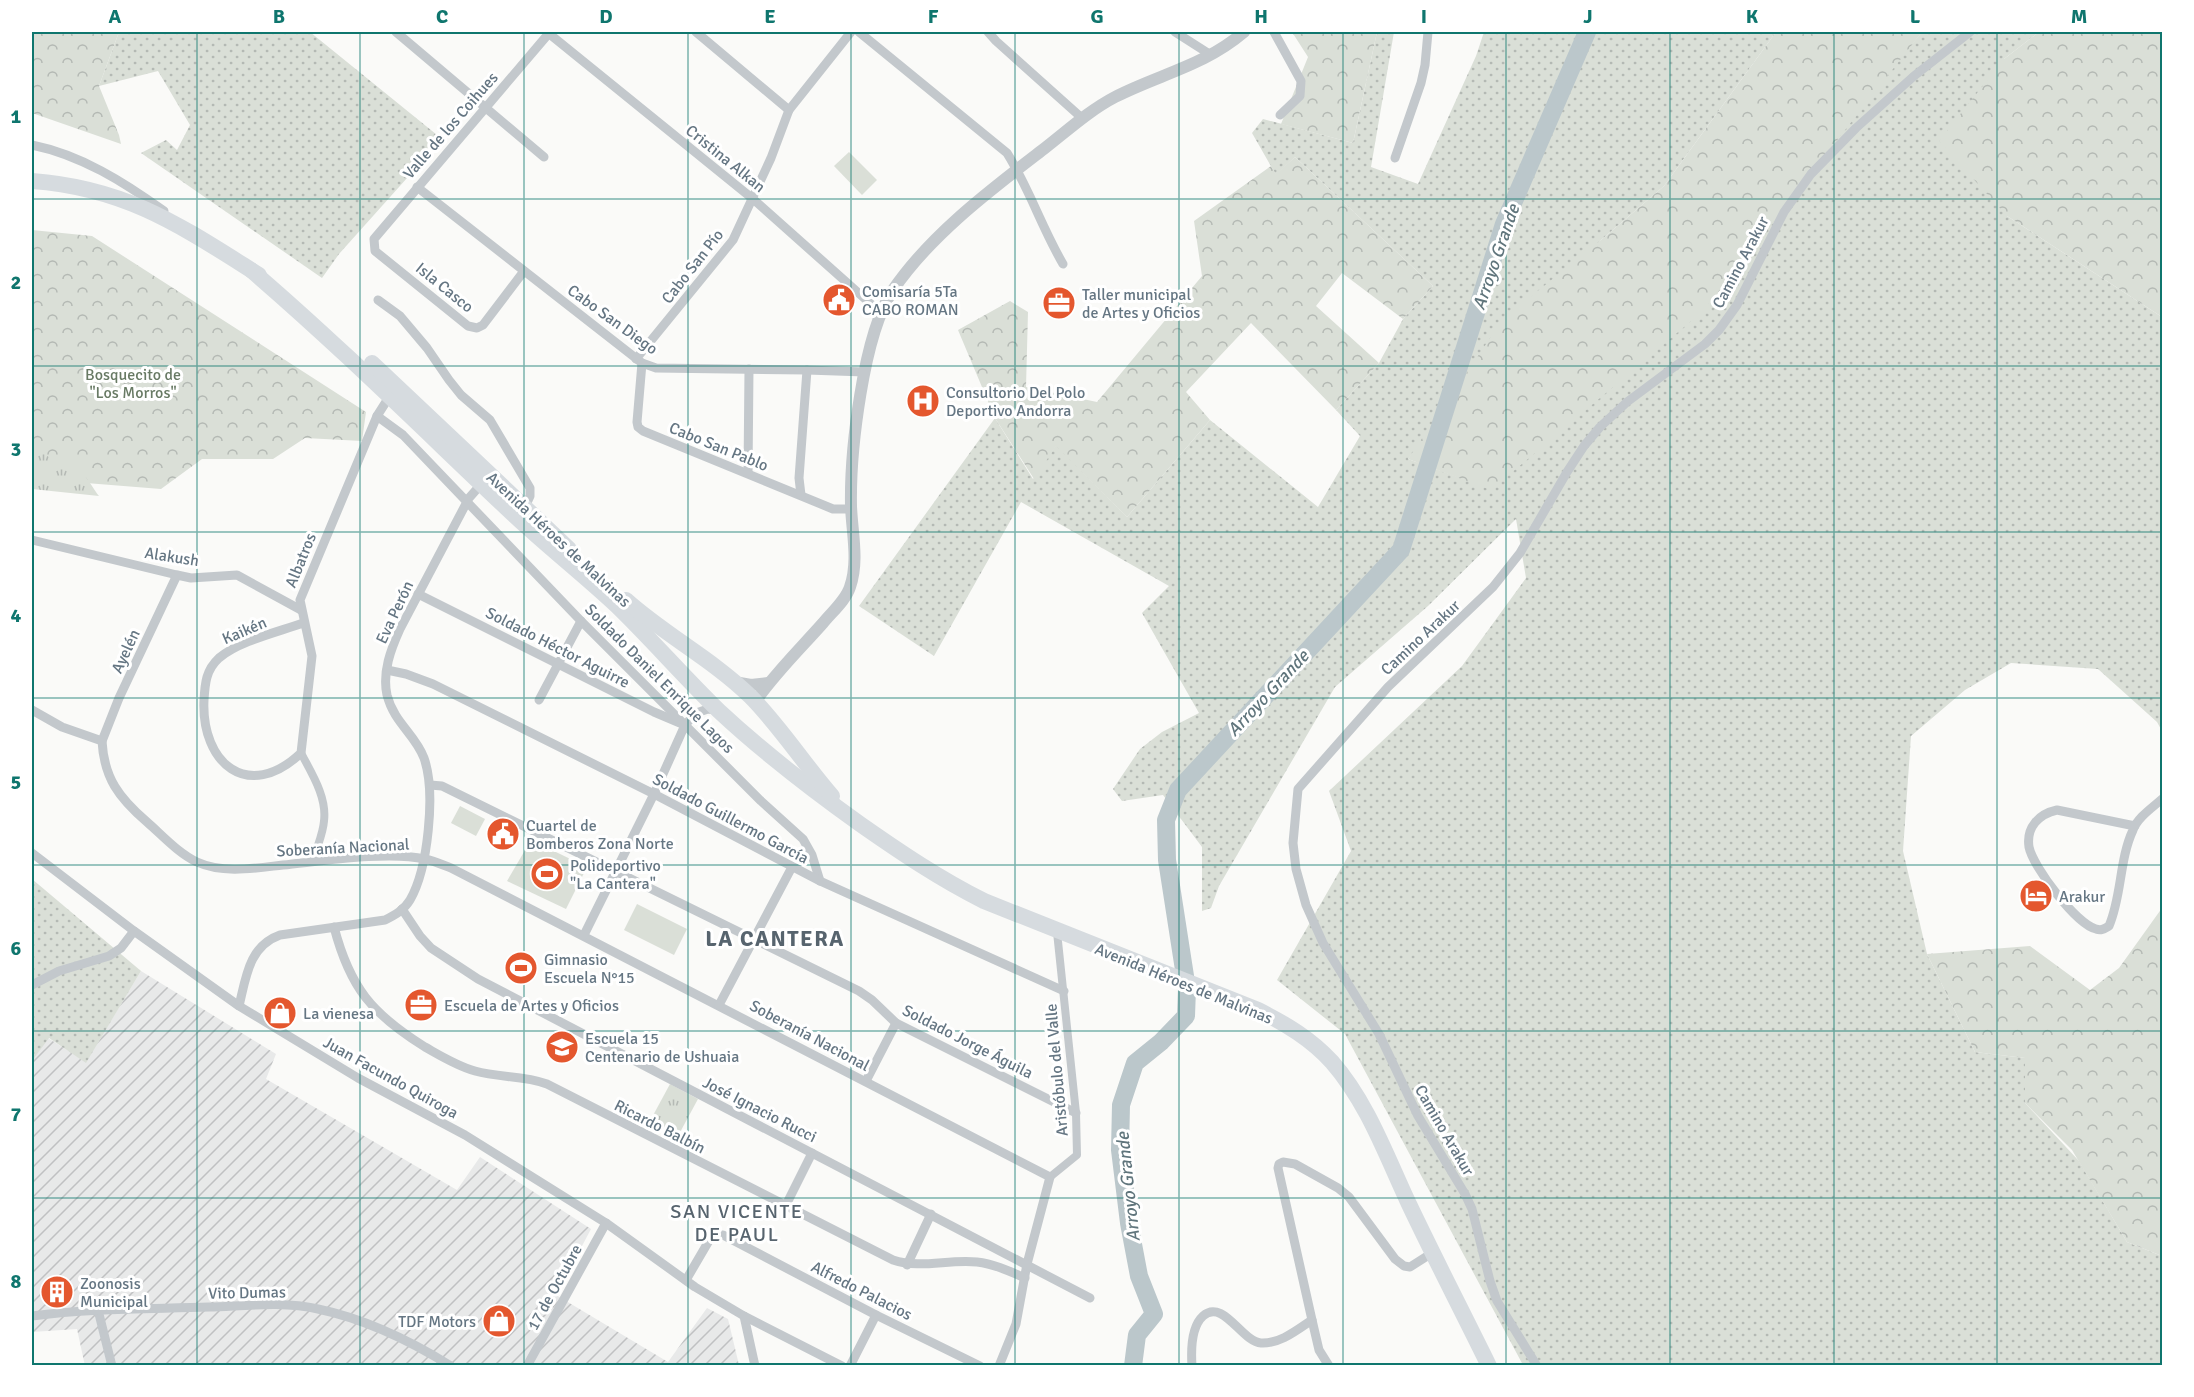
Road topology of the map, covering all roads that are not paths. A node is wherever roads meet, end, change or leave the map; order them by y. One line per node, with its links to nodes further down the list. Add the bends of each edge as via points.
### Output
1 (396, 32): 13 (street)
2 (548, 32): 13 (street, Valle de los Coihues); 23 (street, Cristina Alkan)
3 (696, 32): 14 (street)
4 (851, 32): 14 (street, Cabo San Pío)
5 (860, 32): 20 (street, via 1007,153)
6 (988, 32): 16 (street)
7 (1174, 32): 12 (street)
8 (1244, 32): 12 (street)
9 (1274, 32): 15 (street, via 1301,81 1300,96)
10 (1428, 32): 19 (street, via 1421,83)
11 (1970, 32): 114 (street, Camino Arakur, via 1881,105 1811,174 1784,212 1737,305 1719,330 1599,427 1567,472 1520,553 1493,587 1388,687 1298,789 1293,843 1306,905 1323,943 1379,1034 1418,1116 1465,1194 1497,1301)
12 (1211, 55): 16 (street, via 1113,98)
13 (485, 107): 18 (street); 22 (street, Valle de los Coihues)
14 (789, 110): 23 (street, Cabo San Pío)
15 (1280, 115)
16 (1083, 119): 20 (street)
17 (32, 145): 24 (street, via 105,172)
18 (544, 157)
19 (1395, 158)
20 (1017, 169): 26 (street); 29 (street, via 934,243 892,291)
21 (32, 181): 24 (highway, Avenida Héroes de Malvinas, via 110,195 153,211)
22 (417, 187): 25 (street, Valle de los Coihues); 27 (street, Cabo San Diego)
23 (753, 199): 29 (street, Cristina Alkan); 30 (street, Cabo San Pío, via 734,240)
24 (192, 232): 34 (highway, Avenida Héroes de Malvinas, via 251,270)
25 (374, 239): 27 (street, Isla Casco, via 375,251 468,326 477,328)
26 (1064, 264)
27 (524, 271): 30 (street, Cabo San Diego)
28 (378, 300): 40 (street, via 400,316 461,395 490,420 530,488)
29 (881, 313): 33 (street)
30 (639, 361): 31 (street, Cabo San Diego, via 656,368); 36 (street, Cabo San Pablo, via 638,427)
31 (749, 369): 32 (street, Cabo San Diego); 36 (street)
32 (807, 370): 33 (street, Cabo San Diego); 38 (street)
33 (865, 372): 41 (street, via 855,439)
34 (394, 391): 35 (street, Albatros); 37 (highway, Avenida Héroes de Malvinas)
35 (377, 416): 39 (street, Soldado Daniel Enrique Lagos, via 403,435); 45 (street, Albatros, via 303,589)
36 (748, 473): 38 (street, Cabo San Pablo)
37 (485, 479): 39 (street, Eva Perón); 40 (highway, Avenida Héroes de Malvinas); 53 (highway, Avenida Héroes de Malvinas, via 532,532 605,594)
38 (801, 495): 41 (street, Cabo San Pablo, via 832,509)
39 (466, 503): 44 (street, Eva Perón); 46 (street, Soldado Daniel Enrique Lagos)
40 (524, 509): 49 (highway, Avenida Héroes de Malvinas, via 628,603)
41 (851, 509): 52 (street, via 855,543 850,590)
42 (32, 540): 43 (street, Alakush)
43 (177, 575): 45 (street, Alakush, via 237,575); 61 (street, Ayelén)
44 (418, 594): 48 (street, Soldado Héctor Aguirre); 50 (street, Eva Perón, via 391,648)
45 (301, 610): 47 (street, Albatros)
46 (581, 621): 48 (street); 59 (street, Soldado Daniel Enrique Lagos)
47 (303, 623): 62 (street, Albatros, via 312,656); 62 (street, Kaikén, via 232,649 219,658 205,682 203,718 208,738 221,760 242,775 266,776)
48 (559, 663): 54 (street); 59 (street, Soldado Héctor Aguirre)
49 (714, 665): 51 (highway, Avenida Héroes de Malvinas); 53 (highway, via 700,671)
50 (387, 670): 63 (street, Eva Perón, via 392,711 424,757); 64 (street, Soldado Guillermo García, via 433,684)
51 (734, 682): 52 (street); 55 (highway, Avenida Héroes de Malvinas)
52 (768, 684): 55 (street)
53 (696, 688): 57 (highway, Avenida Héroes de Malvinas); 58 (street)
54 (539, 700)
55 (757, 704): 60 (highway, via 753,720); 66 (highway, Avenida Héroes de Malvinas)
56 (32, 710): 61 (street, via 62,727)
57 (719, 710): 58 (street); 60 (highway, Avenida Héroes de Malvinas)
58 (696, 713): 59 (street)
59 (685, 724): 64 (street); 73 (street, Soldado Daniel Enrique Lagos, via 803,839)
60 (736, 727): 66 (highway, Avenida Héroes de Malvinas)
61 (102, 741): 70 (street, Soberanía Nacional, via 103,761 122,798 196,861 238,869)
62 (301, 753): 70 (street, via 323,800 325,820)
63 (430, 785): 69 (street, Eva Perón); 72 (street, Soldado Jorge Águila, via 442,786)
64 (654, 794): 71 (street, Soldado Guillermo García); 72 (street)
65 (2163, 799): 67 (street)
66 (855, 821): 77 (highway, Avenida Héroes de Malvinas, via 950,885)
67 (2135, 825): 67 (street, via 2057,810 2038,817 2029,836 2033,858 2058,897 2094,929 2109,927 2116,912 2118,884)
68 (32, 853): 76 (street, Juan Facundo Quiroga)
69 (424, 859): 70 (street, Soberanía Nacional, via 384,857); 74 (street, Eva Perón, via 419,881); 78 (street, Soberanía Nacional, via 451,867)
70 (314, 862)
71 (792, 867): 73 (street, Soldado Guillermo García); 79 (street)
72 (614, 872): 78 (street); 79 (street, Soldado Jorge Águila)
73 (820, 881): 81 (street, Soldado Guillermo García)
74 (402, 909): 75 (street, via 385,920); 87 (street, José Ignacio Rucci, via 431,948 478,979)
75 (334, 927): 83 (street, via 268,939 251,962); 89 (street, Ricardo Balbín, via 356,986 374,1009 399,1030 473,1071 547,1084)
76 (134, 932): 80 (street, via 109,956 59,971); 83 (street, Juan Facundo Quiroga)
77 (1058, 932): 81 (street, Aristóbulo del Valle); 92 (highway, Avenida Héroes de Malvinas, via 1233,999 1297,1031 1334,1064 1360,1103)
78 (584, 935): 82 (street, Soberanía Nacional)
79 (752, 940): 82 (street); 84 (street, Soldado Jorge Águila, via 859,991)
80 (32, 985)
81 (1064, 991): 86 (street, Aristóbulo del Valle)
82 (718, 1005): 85 (street, Soberanía Nacional)
83 (239, 1006): 91 (street, Juan Facundo Quiroga, via 358,1078 465,1136)
84 (896, 1023): 85 (street); 86 (street, Soldado Jorge Águila)
85 (866, 1081): 88 (street, Soberanía Nacional)
86 (1076, 1113): 88 (street, Aristóbulo del Valle, via 1077,1155)
87 (812, 1153): 89 (street); 90 (street, José Ignacio Rucci)
88 (1050, 1178): 93 (street)
89 (785, 1207): 94 (street, Ricardo Balbín)
90 (931, 1214): 93 (street, José Ignacio Rucci); 94 (street)
91 (606, 1223): 96 (street, Juan Facundo Quiroga); 105 (street, 17 de Octubre)
92 (1432, 1253): 102 (street, via 1410,1268 1404,1266 1349,1197 1295,1164 1283,1162 1278,1168); 113 (highway, Avenida Héroes de Malvinas)
93 (1028, 1264): 95 (street); 97 (street, José Ignacio Rucci)
94 (907, 1265): 95 (street, Ricardo Balbín, via 975,1262 999,1266)
95 (1025, 1278): 110 (street, via 1016,1324)
96 (686, 1280): 99 (street, Alfredo Palacios, via 710,1239 723,1235); 101 (street, Juan Facundo Quiroga)
97 (1090, 1298)
98 (98, 1310): 100 (street, Vito Dumas); 103 (street); 104 (street, Vito Dumas, via 273,1305 315,1308 376,1326)
99 (876, 1314): 108 (street); 109 (street, Alfredo Palacios)
100 (32, 1316)
101 (744, 1316): 106 (street); 107 (street, Juan Facundo Quiroga)
102 (1312, 1320): 111 (street, via 1280,1339 1258,1343 1246,1337 1231,1320 1212,1312 1204,1315 1194,1333); 112 (street, via 1319,1350)
103 (112, 1365)
104 (451, 1365)
105 (527, 1365)
106 (755, 1365)
107 (842, 1365)
108 (850, 1365)
109 (980, 1365)
110 (999, 1365)
111 (1192, 1365)
112 (1329, 1365)
113 (1489, 1365)
114 (1537, 1365)

